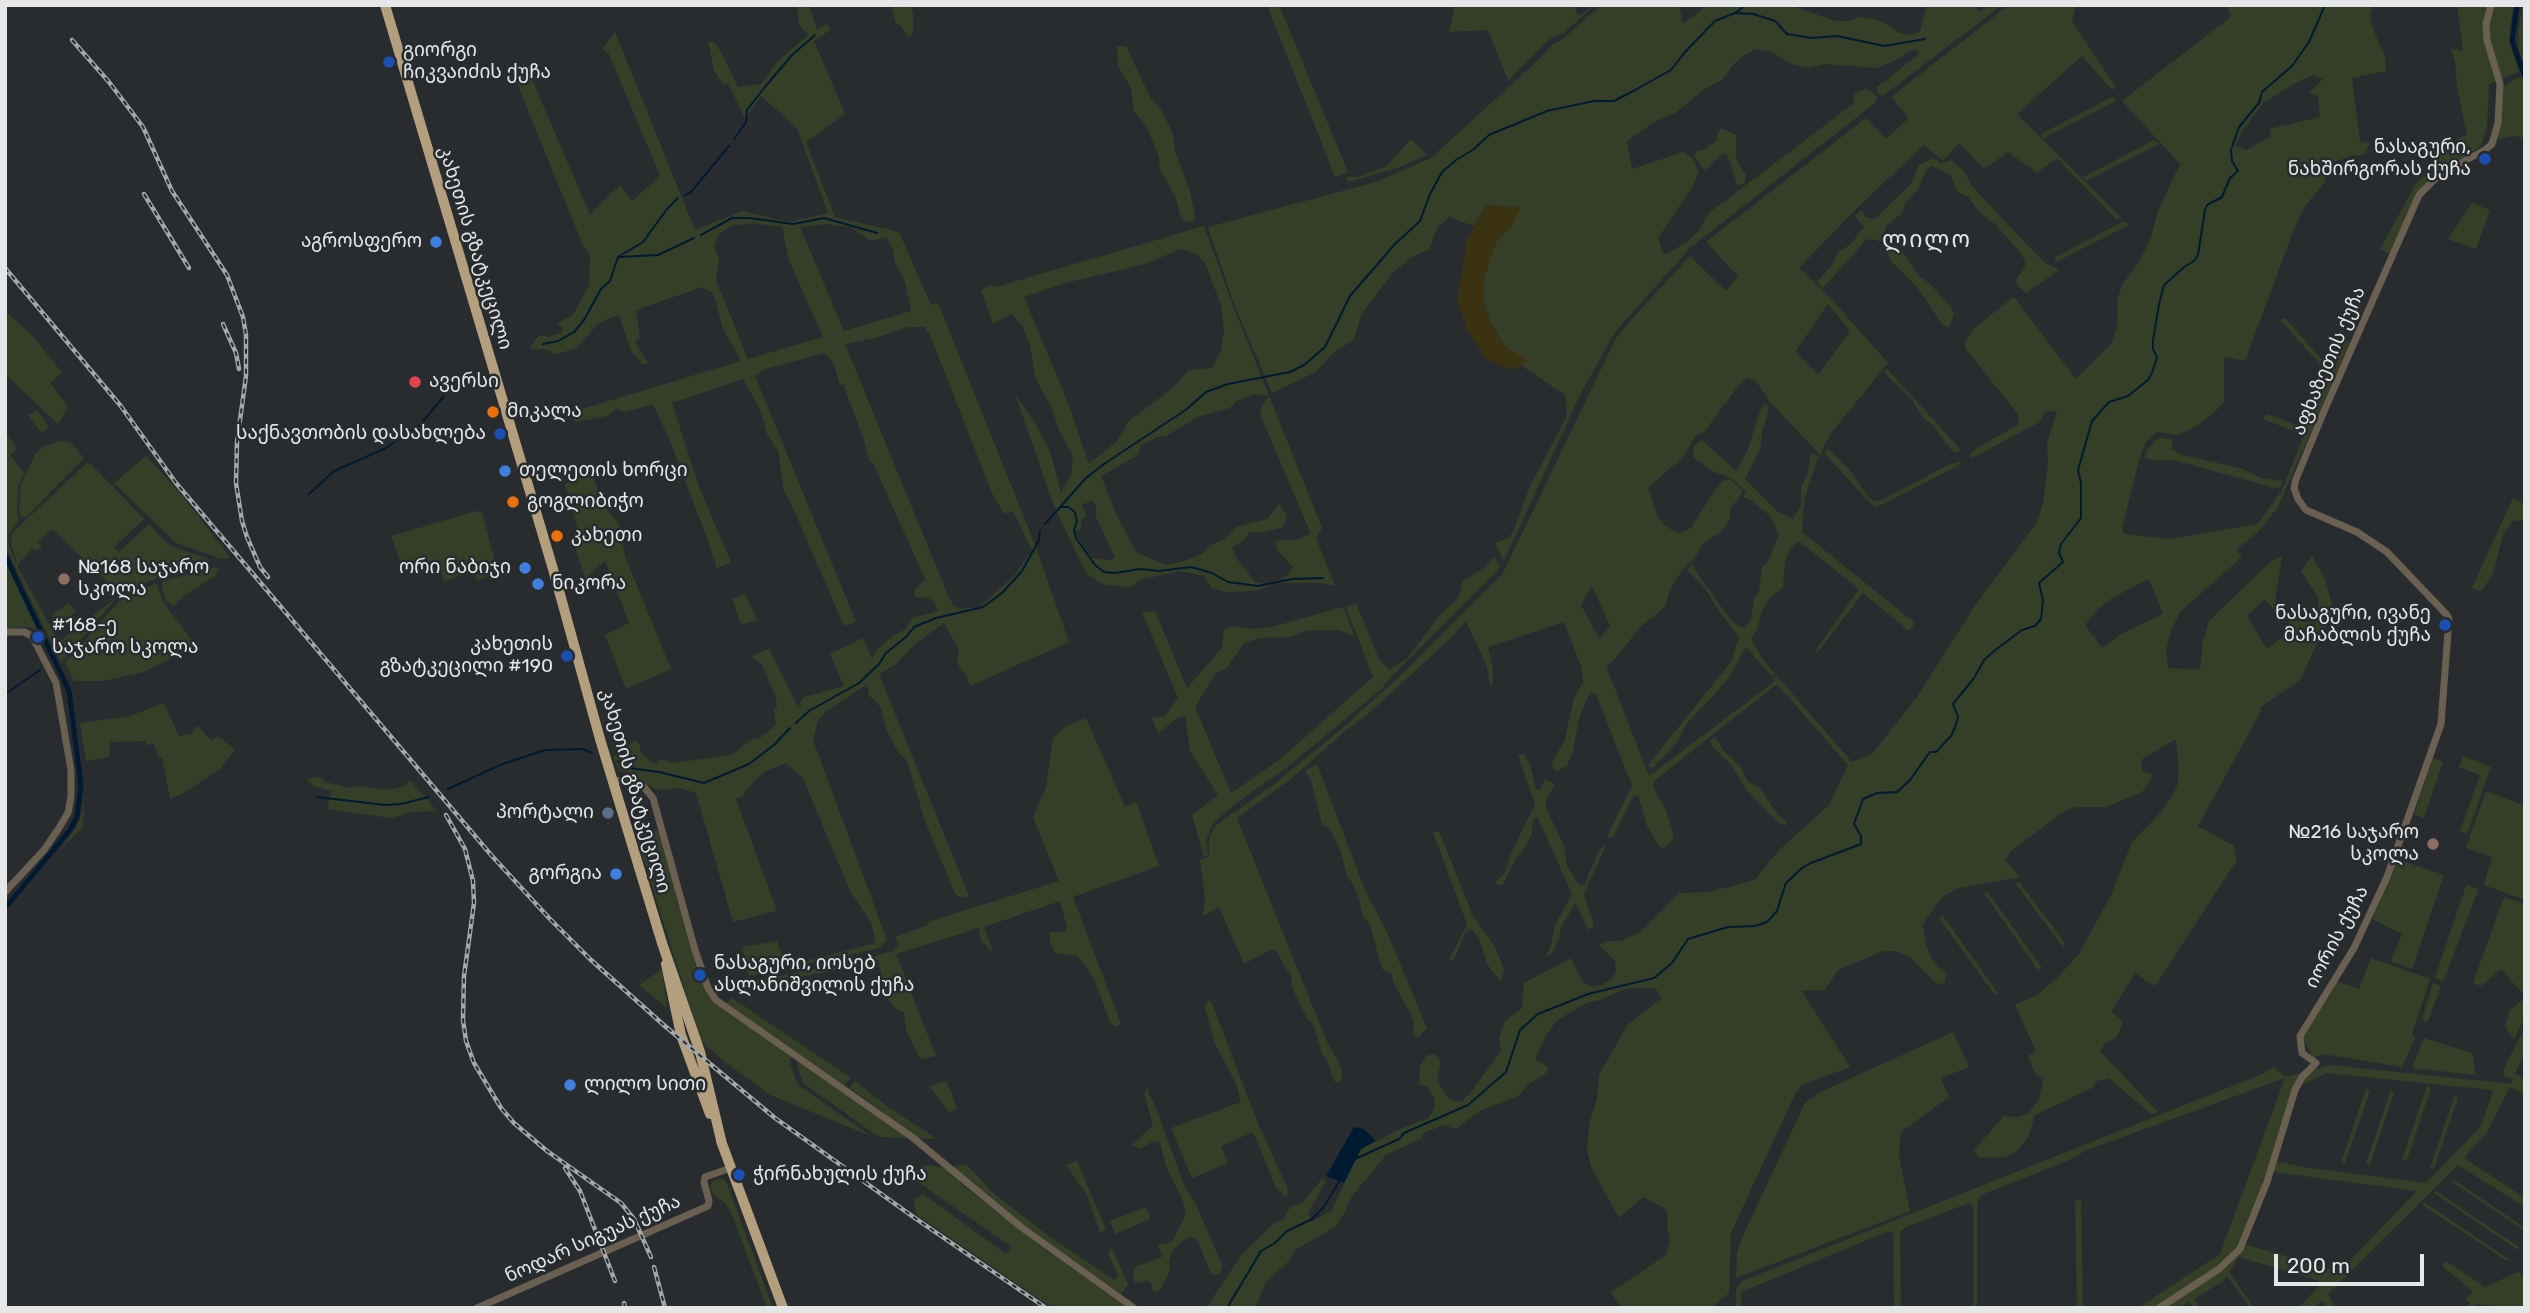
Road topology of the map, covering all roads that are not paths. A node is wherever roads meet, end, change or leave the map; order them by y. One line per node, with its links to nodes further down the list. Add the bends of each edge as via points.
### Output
1 (385, 5): 5 (highway, კახეთის გზატკეცილი)
2 (2491, 5): 3 (street, აფხაზეთის ქუჩა, via 2487,40 2500,84 2492,144 2440,174 2412,208 2294,488 2306,510 2357,532 2387,552)
3 (2449, 619): 11 (street, იორის ქუჩა, via 2441,724 2386,877 2354,948 2300,1036 2302,1053 2316,1063 2295,1090 2267,1182 2240,1249 2220,1269)
4 (5, 632): 6 (street, via 32,636 56,682 71,771 68,813 60,828)
5 (613, 781): 7 (highway, კახეთის გზატკეცილი, via 700,1052); 10 (street, via 643,786 653,798 695,950 716,1000 912,1137 1021,1227)
6 (5, 892)
7 (731, 1168): 8 (street, ნოდარ სიგუას ქუჩა, via 705,1177 708,1206); 9 (highway, კახეთის გზატკეცილი)
8 (477, 1308)
9 (783, 1308)
10 (1134, 1308)
11 (2159, 1308)

